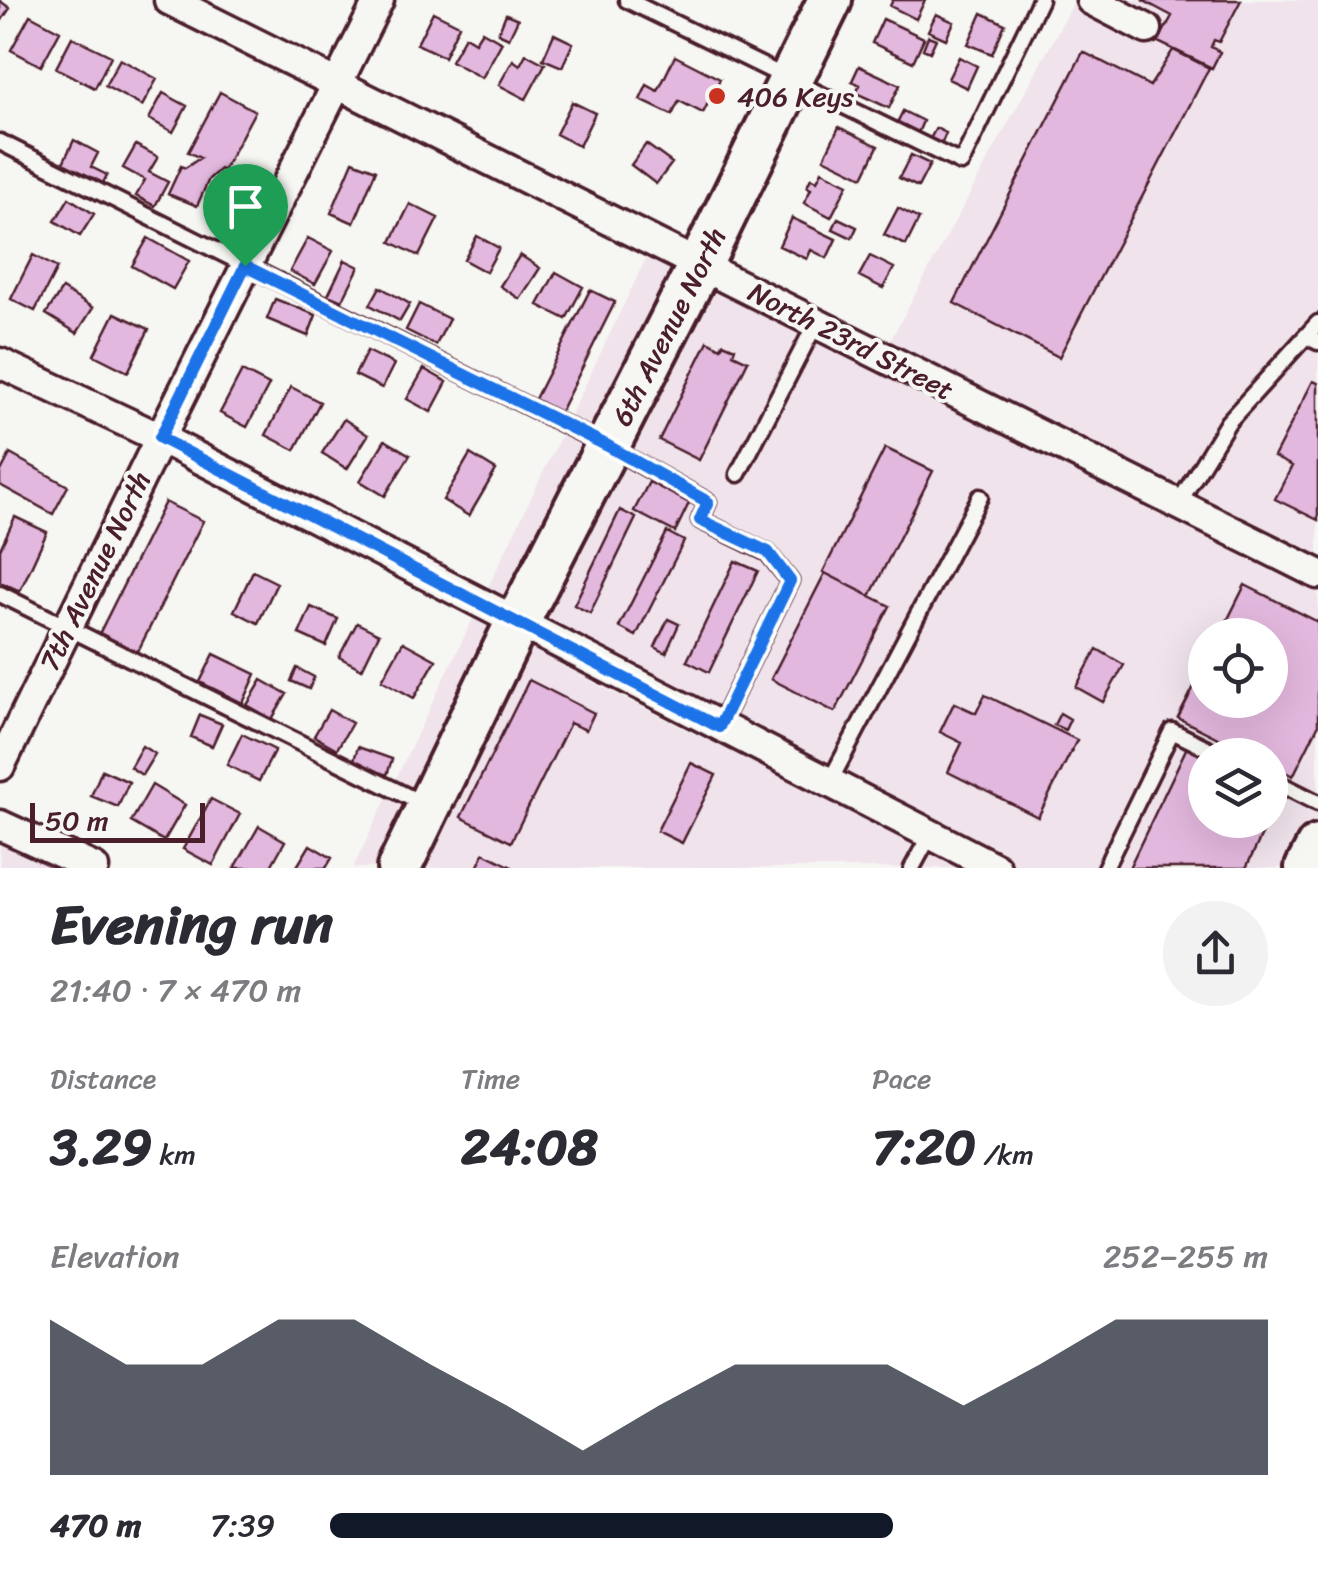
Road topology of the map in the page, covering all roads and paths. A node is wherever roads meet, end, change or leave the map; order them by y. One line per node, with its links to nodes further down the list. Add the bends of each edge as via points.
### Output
1 (168, 0): 9 (street, North 23rd Street)
2 (379, 0): 9 (street, 7th Avenue North)
3 (627, 0): 8 (lane)
4 (830, 0): 8 (main road, 6th Avenue North)
5 (1040, 0): 8 (lane, via 961,163)
6 (1092, 0): 7 (street)
7 (1147, 30)
8 (792, 78): 11 (main road, 6th Avenue North)
9 (336, 84): 11 (street, North 23rd Street); 12 (street, 7th Avenue North)
10 (0, 142): 12 (lane)
11 (700, 265): 14 (street, North 23rd Street); 18 (main road, 6th Avenue North)
12 (245, 266): 17 (street, 7th Avenue North); 18 (lane)
13 (1318, 322): 15 (lane)
14 (816, 323): 19 (lane); 21 (street, North 23rd Street)
15 (1312, 339): 21 (lane, via 1228,422)
16 (0, 363): 17 (street)
17 (160, 438): 24 (street); 25 (street, 7th Avenue North)
18 (608, 446): 24 (main road, 6th Avenue North); 26 (lane, via 708,502 700,520 768,552 790,581)
19 (738, 474)
20 (980, 497): 29 (lane)
21 (1178, 504): 22 (street, North 23rd Street)
22 (1318, 574)
23 (0, 594): 25 (lane)
24 (518, 623): 26 (street); 32 (main road, 6th Avenue North)
25 (67, 628): 28 (street, 7th Avenue North); 32 (lane)
26 (719, 727): 29 (street)
27 (1188, 739): 40 (lane, via 1172,731)
28 (0, 766)
29 (829, 783): 34 (street)
30 (1288, 788): 31 (lane)
31 (1318, 802)
32 (429, 806): 37 (main road, 6th Avenue North)
33 (0, 825): 36 (street)
34 (930, 835): 38 (lane); 39 (street)
35 (1318, 847): 41 (main road)
36 (94, 868)
37 (399, 868)
38 (912, 868)
39 (996, 868)
40 (1105, 868)
41 (1308, 868)

